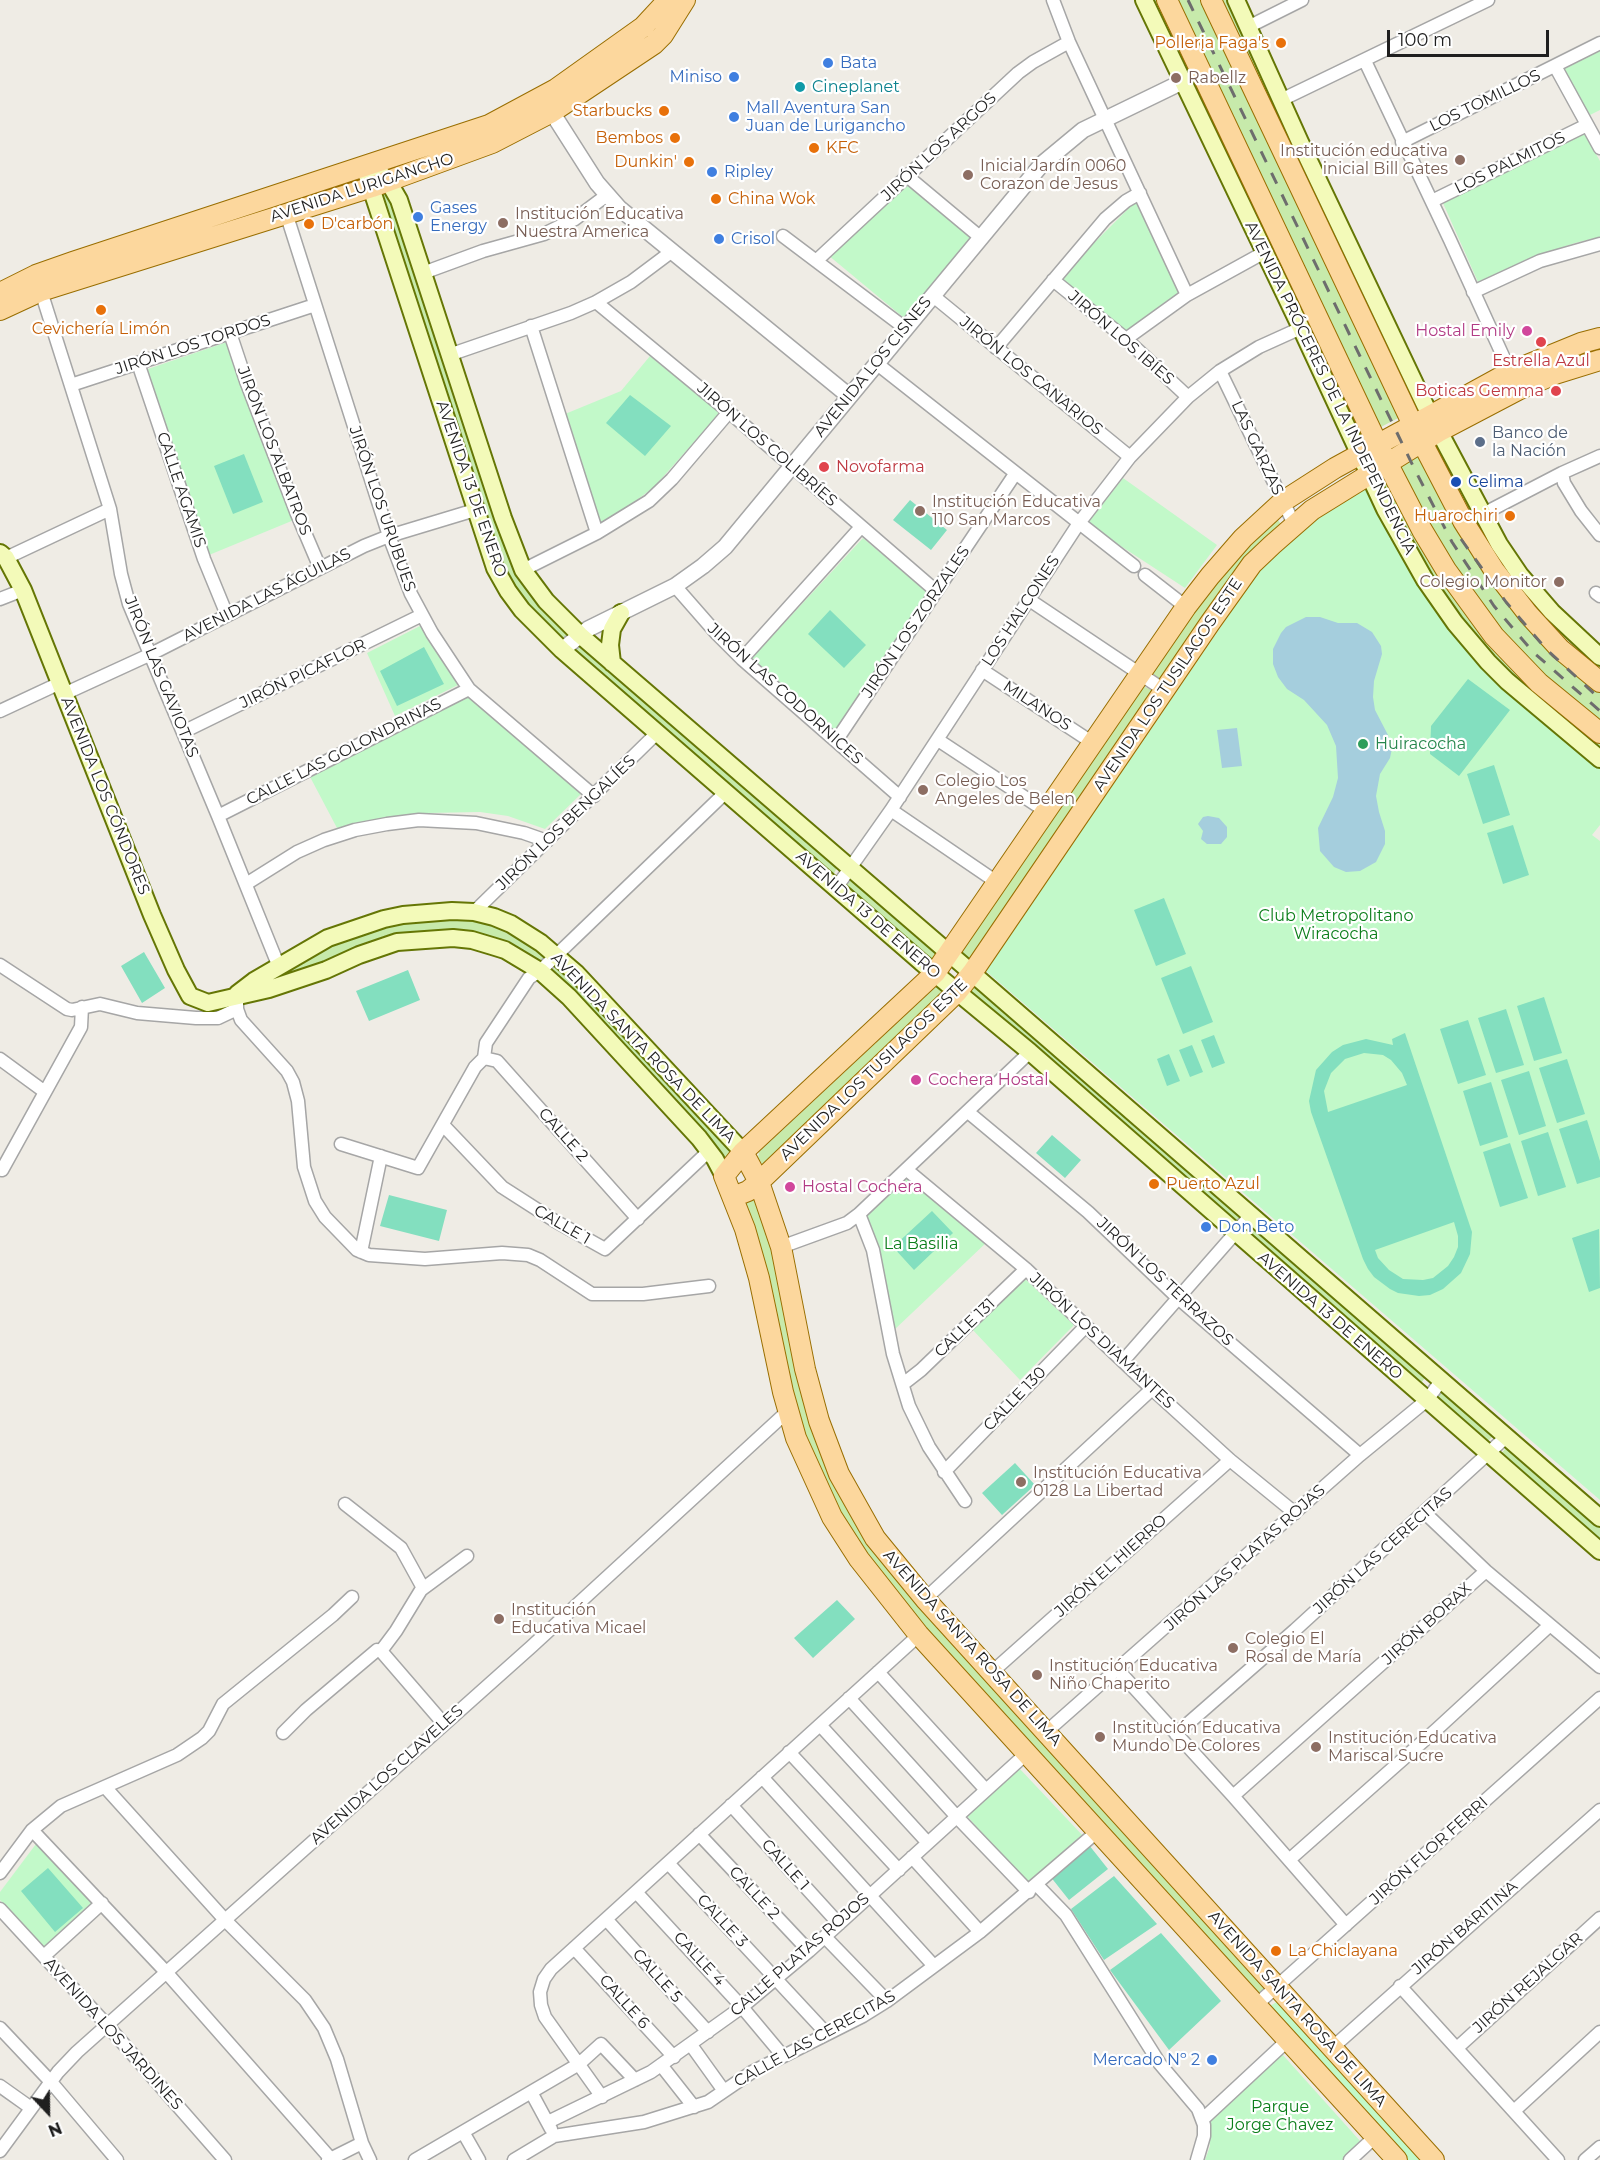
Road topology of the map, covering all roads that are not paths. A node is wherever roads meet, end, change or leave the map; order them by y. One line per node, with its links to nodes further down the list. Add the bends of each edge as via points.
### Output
1 (685, 0): 9 (main road, AVENIDA LURIGANCHO)
2 (1053, 0): 11 (street)
3 (1144, 0): 15 (main road, AVENIDA PRÓCERES DE LA INDEPENDENCIA)
4 (1167, 0): 64 (main road, AVENIDA PRÓCERES DE LA INDEPENDENCIA)
5 (1211, 0): 63 (main road)
6 (1236, 0): 10 (main road)
7 (1302, 0): 10 (street)
8 (1488, 0): 13 (street)
9 (666, 6): 17 (main road, AVENIDA LURIGANCHO, via 663,35 654,44)
10 (1248, 27): 16 (main road)
11 (1068, 42): 18 (street); 23 (street, JIRÓN LOS ARGOS, via 1018,73)
12 (1600, 43): 14 (street, LOS TOMILLOS)
13 (1365, 61): 16 (street); 20 (street)
14 (1555, 66): 19 (street); 20 (street, LOS TOMILLOS)
15 (1182, 82): 18 (street, AVENIDA LOS CISNES); 33 (main road, AVENIDA PRÓCERES DE LA INDEPENDENCIA)
16 (1281, 99): 63 (main road)
17 (547, 105): 22 (main road, AVENIDA LURIGANCHO); 24 (main road, AVENIDA LURIGANCHO, via 492,143); 26 (street)
18 (1105, 119): 25 (street); 30 (street, AVENIDA LOS CISNES, via 1083,130 1042,164)
19 (1587, 125): 21 (street); 27 (street, LOS PALMITOS)
20 (1402, 142): 27 (street)
21 (1600, 148)
22 (368, 165): 24 (main road, AVENIDA 13 DE ENERO); 37 (main road, AVENIDA LURIGANCHO)
23 (907, 176): 30 (street); 34 (street, JIRÓN LOS ARGOS)
24 (380, 184): 28 (main road, AVENIDA LURIGANCHO); 35 (main road, AVENIDA 13 DE ENERO, via 399,200); 75 (main road, AVENIDA 13 DE ENERO)
25 (1140, 193): 36 (street, via 1114,210); 41 (street)
26 (607, 195): 32 (street); 35 (street, via 552,231)
27 (1432, 201): 38 (street)
28 (289, 222): 37 (main road, AVENIDA LURIGANCHO); 43 (street, JIRÓN LOS URUBUES)
29 (783, 236): 34 (street)
30 (980, 237): 40 (street, AVENIDA LOS CISNES)
31 (1600, 244): 38 (street, via 1540,261)
32 (671, 252): 42 (street); 60 (street)
33 (1265, 252): 41 (street); 47 (main road, AVENIDA PRÓCERES DE LA INDEPENDENCIA)
34 (816, 261): 46 (street)
35 (423, 273): 52 (main road, AVENIDA 13 DE ENERO)
36 (1053, 280): 50 (street, JIRÓN LOS IBÍES); 51 (street)
37 (38, 283): 39 (main road, AVENIDA LURIGANCHO); 44 (main road, AVENIDA LURIGANCHO); 58 (street, JIRÓN LAS GAVIOTAS)
38 (1473, 292): 57 (street)
39 (0, 293)
40 (932, 294): 46 (street, AVENIDA LOS CISNES); 51 (street, JIRÓN LOS CANARIOS)
41 (1187, 295): 50 (street)
42 (596, 302): 45 (street); 62 (street, JIRÓN LOS COLIBRÍES)
43 (315, 305): 48 (street, JIRÓN LOS TORDOS); 83 (street, JIRÓN LOS URUBUES)
44 (0, 310)
45 (531, 326): 52 (street); 81 (street)
46 (905, 328): 55 (street, AVENIDA LOS CISNES)
47 (1301, 328): 56 (street, LOS HALCONES); 65 (main road, AVENIDA PRÓCERES DE LA INDEPENDENCIA)
48 (230, 333): 54 (street, JIRÓN LOS TORDOS); 86 (street, JIRÓN LOS ALBATROS)
49 (1600, 338): 57 (main road)
50 (1126, 339): 61 (street, JIRÓN LOS IBÍES)
51 (996, 348): 67 (street, JIRÓN LOS CANARIOS)
52 (449, 355): 87 (main road, AVENIDA 13 DE ENERO)
53 (1600, 360): 59 (main road)
54 (138, 363): 58 (street, JIRÓN LOS TORDOS); 96 (street, CALLE AGAMIS, via 204,559)
55 (876, 363): 60 (street, AVENIDA LOS CISNES); 71 (street)
56 (1220, 371): 61 (street, LOS HALCONES); 73 (street, LAS GARZAS)
57 (1510, 372): 59 (street); 63 (main road)
58 (71, 385): 74 (street, JIRÓN LAS GAVIOTAS)
59 (1518, 390): 63 (main road)
60 (849, 396): 68 (street, AVENIDA LOS CISNES)
61 (1188, 398): 67 (street, LOS HALCONES)
62 (729, 412): 68 (street, JIRÓN LOS COLIBRÍES); 81 (street, via 655,496)
63 (1426, 429): 64 (main road, AVENIDA LOS TUSILAGOS ESTE); 77 (main road); 106 (main road, via 1477,544 1513,596 1560,649)
64 (1382, 454): 65 (main road, AVENIDA LOS TUSILAGOS ESTE); 70 (main road, AVENIDA LOS TUSILAGOS ESTE); 113 (main road, AVENIDA PRÓCERES DE LA INDEPENDENCIA, via 1428,540 1494,636 1539,683)
65 (1360, 455): 70 (main road, AVENIDA PRÓCERES DE LA INDEPENDENCIA); 72 (main road, AVENIDA LOS TUSILAGOS ESTE)
66 (1600, 456): 69 (street)
67 (1130, 457): 78 (street, LOS HALCONES)
68 (792, 466): 80 (street, JIRÓN LOS COLIBRÍES); 89 (street, AVENIDA LOS CISNES, via 725,547)
69 (1562, 472): 77 (street); 82 (street, via 1564,483)
70 (1368, 473): 76 (main road, AVENIDA LOS TUSILAGOS ESTE); 117 (main road, AVENIDA PRÓCERES DE LA INDEPENDENCIA, via 1425,580 1470,643 1507,681)
71 (1015, 474): 78 (street); 91 (street, JIRÓN LOS ZORZALES)
72 (1316, 480): 73 (main road, AVENIDA LOS TUSILAGOS ESTE); 76 (street, via 1322,495)
73 (1282, 502): 79 (street, LAS GARZAS); 94 (main road, AVENIDA LOS TUSILAGOS ESTE, via 1243,538)
74 (110, 509): 84 (street); 100 (street, JIRÓN LAS GAVIOTAS, via 129,604)
75 (476, 510): 83 (street, AVENIDA LAS ÁGUILAS); 99 (main road, AVENIDA 13 DE ENERO, via 495,568 508,591)
76 (1312, 510): 79 (main road, AVENIDA LOS TUSILAGOS ESTE)
77 (1483, 514): 101 (main road, via 1499,544 1551,612)
78 (1079, 523): 85 (street); 93 (street, LOS HALCONES)
79 (1294, 524): 109 (main road, AVENIDA LOS TUSILAGOS ESTE, via 1252,564)
80 (861, 527): 91 (street, JIRÓN LOS COLIBRÍES); 102 (street)
81 (597, 533): 87 (street)
82 (1600, 535)
83 (388, 536): 86 (street, AVENIDA LAS ÁGUILAS); 97 (street, JIRÓN LOS URUBUES)
84 (3, 555): 90 (main road, AVENIDA LOS CÓNDORES)
85 (1134, 566)
86 (320, 568): 96 (street, AVENIDA LAS ÁGUILAS)
87 (523, 570): 98 (main road, AVENIDA 13 DE ENERO, via 546,601)
88 (1145, 575): 94 (street)
89 (675, 586): 95 (street, AVENIDA LOS CISNES); 102 (street, JIRÓN LAS CODORNICES)
90 (23, 590): 92 (street); 107 (main road, AVENIDA LOS CÓNDORES)
91 (936, 591): 115 (street, JIRÓN LOS ZORZALES)
92 (0, 599)
93 (1028, 599): 104 (street, LOS HALCONES); 105 (street)
94 (1186, 607): 105 (main road, AVENIDA LOS TUSILAGOS ESTE)
95 (621, 613): 98 (street, AVENIDA LOS CISNES); 103 (main road, via 612,629)
96 (227, 615): 100 (street, AVENIDA LAS ÁGUILAS)
97 (422, 615): 108 (street, JIRÓN LOS URUBUES); 111 (street, JIRÓN PICAFLOR)
98 (580, 635): 99 (street, AVENIDA LOS CISNES); 103 (main road, AVENIDA 13 DE ENERO)
99 (562, 650): 112 (main road, AVENIDA 13 DE ENERO)
100 (149, 655): 107 (street, AVENIDA LAS ÁGUILAS); 111 (street, JIRÓN LAS GAVIOTAS)
101 (1600, 657)
102 (742, 659): 115 (street, JIRÓN LAS CODORNICES)
103 (612, 663): 125 (main road, AVENIDA 13 DE ENERO)
104 (982, 670): 114 (street, LOS HALCONES); 116 (street, MILANOS)
105 (1140, 675): 109 (street); 116 (main road, AVENIDA LOS TUSILAGOS ESTE)
106 (1600, 682)
107 (62, 688): 110 (street, AVENIDA LAS ÁGUILAS); 138 (main road, AVENIDA LOS CÓNDORES, via 183,985 190,996 208,1003)
108 (469, 689): 118 (street, JIRÓN LOS URUBUES); 123 (street, CALLE LAS GOLONDRINAS)
109 (1164, 690): 136 (main road, AVENIDA LOS TUSILAGOS ESTE)
110 (0, 711)
111 (183, 732): 123 (street, JIRÓN LAS GAVIOTAS)
112 (657, 733): 118 (street, JIRÓN LOS BENGALÍES); 119 (main road, AVENIDA 13 DE ENERO)
113 (1600, 733)
114 (938, 740): 120 (street, LOS HALCONES); 122 (street)
115 (836, 741): 120 (street, JIRÓN LAS CODORNICES)
116 (1093, 743): 122 (main road, AVENIDA LOS TUSILAGOS ESTE)
117 (1600, 759)
118 (594, 795): 124 (street, JIRÓN LOS BENGALÍES)
119 (720, 797): 128 (main road, AVENIDA 13 DE ENERO); 131 (street)
120 (900, 797): 121 (street, LOS HALCONES)
121 (891, 810): 125 (street, LOS HALCONES); 126 (street)
122 (1047, 812): 126 (main road, AVENIDA LOS TUSILAGOS ESTE)
123 (218, 816): 127 (street, JIRÓN LAS GAVIOTAS)
124 (547, 841): 127 (street, via 476,823 419,820 387,824 324,840); 129 (street, JIRÓN LOS BENGALÍES)
125 (850, 869): 128 (street, LOS HALCONES); 130 (main road, AVENIDA 13 DE ENERO)
126 (998, 883): 130 (main road, AVENIDA LOS TUSILAGOS ESTE)
127 (246, 884): 133 (street, JIRÓN LAS GAVIOTAS)
128 (836, 888): 135 (main road, AVENIDA 13 DE ENERO)
129 (474, 912): 131 (main road, AVENIDA SANTA ROSA DE LIMA, via 511,924); 133 (main road, AVENIDA SANTA ROSA DE LIMA, via 384,919 328,938)
130 (950, 954): 135 (main road, AVENIDA LOS TUSILAGOS ESTE); 136 (main road, AVENIDA 13 DE ENERO)
131 (556, 955): 134 (street); 148 (main road, AVENIDA SANTA ROSA DE LIMA)
132 (0, 964): 139 (street, via 67,1009)
133 (279, 967): 138 (main road, AVENIDA SANTA ROSA DE LIMA, via 254,981)
134 (540, 971): 138 (main road, AVENIDA SANTA ROSA DE LIMA, via 505,950 472,940 436,938 378,948); 141 (street, via 529,978 492,1034); 147 (main road, AVENIDA SANTA ROSA DE LIMA, via 569,997)
135 (935, 973): 137 (main road, AVENIDA 13 DE ENERO); 148 (main road, AVENIDA LOS TUSILAGOS ESTE)
136 (972, 973): 137 (main road, AVENIDA LOS TUSILAGOS ESTE); 156 (main road, AVENIDA 13 DE ENERO)
137 (957, 992): 140 (main road, AVENIDA 13 DE ENERO); 153 (main road, AVENIDA LOS TUSILAGOS ESTE)
138 (237, 1002): 139 (street, via 218,1018 137,1013 100,1004); 160 (street, via 240,1020 293,1082 304,1167 315,1201 338,1231)
139 (82, 1007): 143 (street, via 81,1027)
140 (1030, 1052): 144 (street); 158 (main road, AVENIDA 13 DE ENERO)
141 (484, 1058): 145 (street); 157 (street, CALLE 2, via 496,1061)
142 (0, 1059): 143 (street)
143 (45, 1092): 150 (street)
144 (968, 1112): 151 (street); 163 (street, JIRÓN LOS TERRAZOS, via 1088,1212)
145 (443, 1125): 149 (street, via 418,1168); 157 (street, CALLE 1, via 502,1187 605,1249)
146 (341, 1144): 149 (street)
147 (710, 1151): 152 (main road, AVENIDA SANTA ROSA DE LIMA); 157 (street, CALLE 1)
148 (743, 1152): 152 (main road, AVENIDA LOS TUSILAGOS ESTE); 153 (main road, AVENIDA SANTA ROSA DE LIMA)
149 (381, 1156): 160 (street)
150 (2, 1170)
151 (907, 1170): 155 (street); 161 (street, JIRÓN LOS DIAMANTES)
152 (724, 1176): 154 (main road, AVENIDA SANTA ROSA DE LIMA)
153 (759, 1182): 154 (main road, AVENIDA LOS TUSILAGOS ESTE); 159 (main road, AVENIDA SANTA ROSA DE LIMA)
154 (733, 1197): 170 (main road, AVENIDA SANTA ROSA DE LIMA, via 759,1278)
155 (859, 1214): 159 (street, via 847,1223); 167 (street, via 873,1250 893,1354)
156 (1251, 1215): 158 (street); 166 (main road, AVENIDA 13 DE ENERO)
157 (638, 1219)
158 (1235, 1233): 163 (street); 169 (main road, AVENIDA 13 DE ENERO)
159 (781, 1247): 186 (main road, AVENIDA SANTA ROSA DE LIMA, via 809,1387 828,1449 875,1538)
160 (361, 1252): 162 (street, via 425,1259 502,1253 528,1255 592,1294 643,1294)
161 (1026, 1269): 164 (street, JIRÓN LOS DIAMANTES); 167 (street, CALLE 131)
162 (709, 1286)
163 (1178, 1298): 165 (street); 173 (street, JIRÓN LOS TERRAZOS)
164 (1086, 1326): 165 (street, JIRÓN LOS DIAMANTES); 175 (street, CALLE 130)
165 (1123, 1361): 168 (street, JIRÓN LOS DIAMANTES)
166 (1441, 1381): 169 (street, JIRÓN LAS PLATAS ROJAS); 171 (main road, AVENIDA 13 DE ENERO)
167 (903, 1384): 175 (street, via 919,1429)
168 (1152, 1389): 174 (street, JIRÓN LOS DIAMANTES); 186 (street)
169 (1426, 1400): 172 (main road, AVENIDA 13 DE ENERO); 173 (street, JIRÓN LAS PLATAS ROJAS)
170 (788, 1411): 188 (main road, AVENIDA SANTA ROSA DE LIMA, via 803,1456 832,1517 873,1578); 196 (street, AVENIDA LOS CLAVELES)
171 (1506, 1437): 172 (street, JIRÓN LAS CERECITAS); 180 (main road, AVENIDA 13 DE ENERO)
172 (1489, 1454): 179 (street, JIRÓN LAS CERECITAS); 181 (main road, AVENIDA 13 DE ENERO)
173 (1360, 1455): 178 (street, JIRÓN LAS PLATAS ROJAS)
174 (1230, 1460): 178 (street, JIRÓN LOS DIAMANTES); 193 (street, JIRÓN EL HIERRO)
175 (944, 1472): 176 (street)
176 (965, 1501)
177 (345, 1504): 184 (street, via 401,1548)
178 (1295, 1513): 191 (street, JIRÓN LAS PLATAS ROJAS)
179 (1425, 1513): 183 (street); 200 (street, JIRÓN LAS CERECITAS)
180 (1600, 1518)
181 (1600, 1551)
182 (467, 1556): 184 (street)
183 (1486, 1570): 187 (street); 206 (street, JIRÓN BORAX)
184 (423, 1588): 189 (street)
185 (352, 1597): 204 (street, via 223,1704 202,1738 177,1755)
186 (925, 1599): 193 (main road, AVENIDA SANTA ROSA DE LIMA)
187 (1550, 1625): 190 (street); 215 (street)
188 (919, 1635): 192 (street); 202 (main road, AVENIDA SANTA ROSA DE LIMA)
189 (381, 1651): 196 (street); 199 (street, via 377,1650 355,1668)
190 (1600, 1667)
191 (1118, 1670): 198 (street, JIRÓN LAS PLATAS ROJAS); 200 (street)
192 (879, 1672): 194 (street); 205 (street)
193 (992, 1672): 198 (main road, AVENIDA SANTA ROSA DE LIMA)
194 (849, 1698): 197 (street); 209 (street)
195 (1600, 1698): 228 (street, JIRÓN FLOR FERRI)
196 (444, 1724): 226 (street, AVENIDA LOS CLAVELES)
197 (820, 1725): 201 (street); 213 (street)
198 (1046, 1732): 237 (main road, AVENIDA SANTA ROSA DE LIMA)
199 (283, 1733)
200 (1176, 1734): 206 (street)
201 (789, 1752): 203 (street); 217 (street)
202 (1027, 1753): 205 (street, CALLE PLATAS ROJOS); 211 (main road, AVENIDA SANTA ROSA DE LIMA)
203 (762, 1777): 207 (street); 221 (street)
204 (105, 1786): 210 (street, via 61,1806); 226 (street)
205 (986, 1790): 209 (street, CALLE PLATAS ROJOS)
206 (1233, 1796): 215 (street)
207 (731, 1805): 212 (street); 227 (street, CALLE 1)
208 (1600, 1810): 238 (street, JIRÓN BARITINA)
209 (957, 1817): 213 (street, CALLE PLATAS ROJOS); 219 (street)
210 (32, 1830): 218 (street); 222 (street)
211 (1099, 1830): 219 (street, CALLE LAS CERECITAS); 240 (main road, AVENIDA SANTA ROSA DE LIMA)
212 (699, 1834): 216 (street); 232 (street, CALLE 2)
213 (928, 1843): 214 (street, CALLE PLATAS ROJOS)
214 (912, 1857): 217 (street, CALLE PLATAS ROJOS); 229 (street)
215 (1288, 1860): 228 (street)
216 (668, 1863): 220 (street); 236 (street, CALLE 3)
217 (899, 1869): 221 (street, CALLE PLATAS ROJOS)
218 (0, 1873)
219 (1033, 1889): 229 (street, CALLE LAS CERECITAS); 264 (street, via 1066,1915 1160,2064)
220 (636, 1892): 225 (street); 241 (street, CALLE 4)
221 (869, 1897): 227 (street, CALLE PLATAS ROJOS); 234 (street)
222 (102, 1902): 233 (street); 235 (street)
223 (0, 1909): 233 (street, AVENIDA LOS JARDINES)
224 (1600, 1918): 250 (street, JIRÓN REJALGAR)
225 (606, 1919): 231 (street); 244 (street, CALLE 5)
226 (226, 1921): 235 (street, AVENIDA LOS CLAVELES); 269 (street, via 305,2000 324,2028)
227 (839, 1924): 230 (street, CALLE PLATAS ROJOS)
228 (1346, 1925): 237 (street, JIRÓN FLOR FERRI)
229 (980, 1932): 234 (street, CALLE LAS CERECITAS)
230 (825, 1936): 232 (street, CALLE PLATAS ROJOS); 239 (street)
231 (574, 1948): 252 (street, CALLE 6); 253 (street, via 551,1969 540,1992 545,2017)
232 (809, 1951): 236 (street, CALLE PLATAS ROJOS)
233 (44, 1956): 242 (street, AVENIDA LOS JARDINES)
234 (934, 1966): 239 (street, CALLE LAS CERECITAS)
235 (166, 1972): 242 (street, AVENIDA LOS CLAVELES); 273 (street)
236 (776, 1980): 241 (street, CALLE PLATAS ROJOS); 246 (street, CALLE 3)
237 (1278, 1986): 240 (street, JIRÓN FLOR FERRI); 249 (main road, AVENIDA SANTA ROSA DE LIMA)
238 (1400, 1986): 249 (street, JIRÓN BARITINA); 250 (street)
239 (886, 2001): 246 (street, CALLE LAS CERECITAS)
240 (1256, 2005): 247 (main road, AVENIDA SANTA ROSA DE LIMA)
241 (742, 2007): 244 (street, CALLE PLATAS ROJOS); 251 (street, CALLE 4)
242 (107, 2025): 256 (street, AVENIDA LOS CLAVELES); 275 (street, AVENIDA LOS JARDINES)
243 (0, 2028): 256 (street)
244 (708, 2032): 248 (street, CALLE PLATAS ROJOS)
245 (1600, 2032): 263 (street)
246 (827, 2034): 251 (street, CALLE LAS CERECITAS)
247 (1288, 2040): 264 (street); 268 (main road, AVENIDA SANTA ROSA DE LIMA)
248 (691, 2045): 252 (street, CALLE PLATAS ROJOS); 258 (street)
249 (1332, 2048): 283 (main road, AVENIDA SANTA ROSA DE LIMA)
250 (1456, 2048): 263 (street)
251 (783, 2056): 258 (street, CALLE LAS CERECITAS)
252 (674, 2057): 254 (street, CALLE PLATAS ROJOS)
253 (579, 2064): 255 (street, via 601,2044); 259 (street); 260 (street)
254 (661, 2066): 255 (street, CALLE PLATAS ROJOS); 261 (street)
255 (635, 2080): 260 (street, CALLE PLATAS ROJOS)
256 (51, 2082): 262 (street, AVENIDA LOS CLAVELES); 274 (street)
257 (0, 2086): 262 (street)
258 (724, 2091): 261 (street, CALLE LAS CERECITAS)
259 (531, 2092): 265 (street); 266 (street)
260 (602, 2097): 265 (street, CALLE PLATAS ROJOS)
261 (694, 2107): 267 (street, CALLE LAS CERECITAS, via 644,2122)
262 (31, 2108): 271 (street, AVENIDA LOS CLAVELES)
263 (1514, 2111): 284 (street)
264 (1203, 2119): 280 (street, via 1204,2136)
265 (548, 2122): 267 (street)
266 (463, 2132): 272 (street); 278 (street)
267 (554, 2136): 279 (street)
268 (1376, 2136): 281 (street); 282 (main road, AVENIDA SANTA ROSA DE LIMA)
269 (362, 2143): 273 (street); 276 (street)
270 (1600, 2146): 285 (street)
271 (0, 2151)
272 (434, 2155): 277 (street)
273 (329, 2159)
274 (117, 2160)
275 (225, 2160)
276 (370, 2160)
277 (415, 2160)
278 (479, 2160)
279 (513, 2160)
280 (1197, 2160)
281 (1350, 2160)
282 (1397, 2160)
283 (1434, 2160)
284 (1558, 2160)
285 (1585, 2160)

